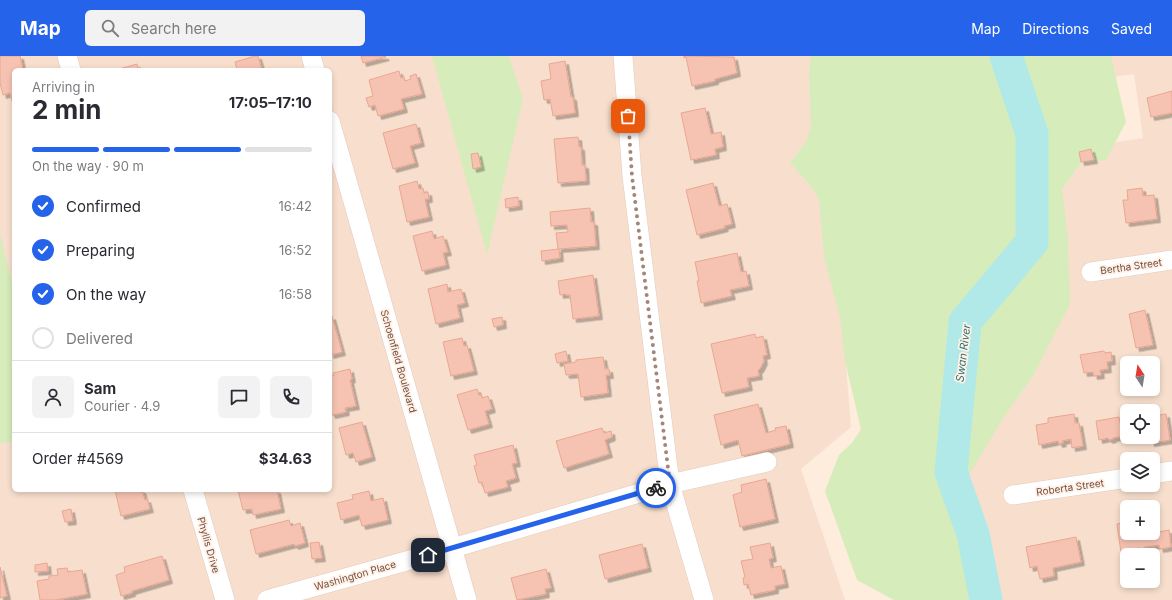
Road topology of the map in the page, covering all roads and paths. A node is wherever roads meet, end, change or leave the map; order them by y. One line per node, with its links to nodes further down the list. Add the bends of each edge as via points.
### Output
1 (67, 56): 4 (street)
2 (311, 56): 5 (street)
3 (623, 56): 13 (street, via 632,176)
4 (71, 68)
5 (314, 68)
6 (332, 129): 16 (street, Schoenfield Boulevard)
7 (1172, 260): 8 (street, Bertha Street)
8 (1091, 272)
9 (767, 462): 13 (street, Washington Place)
10 (1172, 471): 11 (street)
11 (1160, 473)
12 (1120, 479): 15 (street, Roberta Street)
13 (670, 484): 16 (street, Washington Place); 20 (street)
14 (194, 492): 17 (street, Phyllis Drive)
15 (1013, 495)
16 (453, 548): 18 (street, Washington Place); 19 (street, Schoenfield Boulevard)
17 (225, 600)
18 (266, 600)
19 (468, 600)
20 (704, 600)

